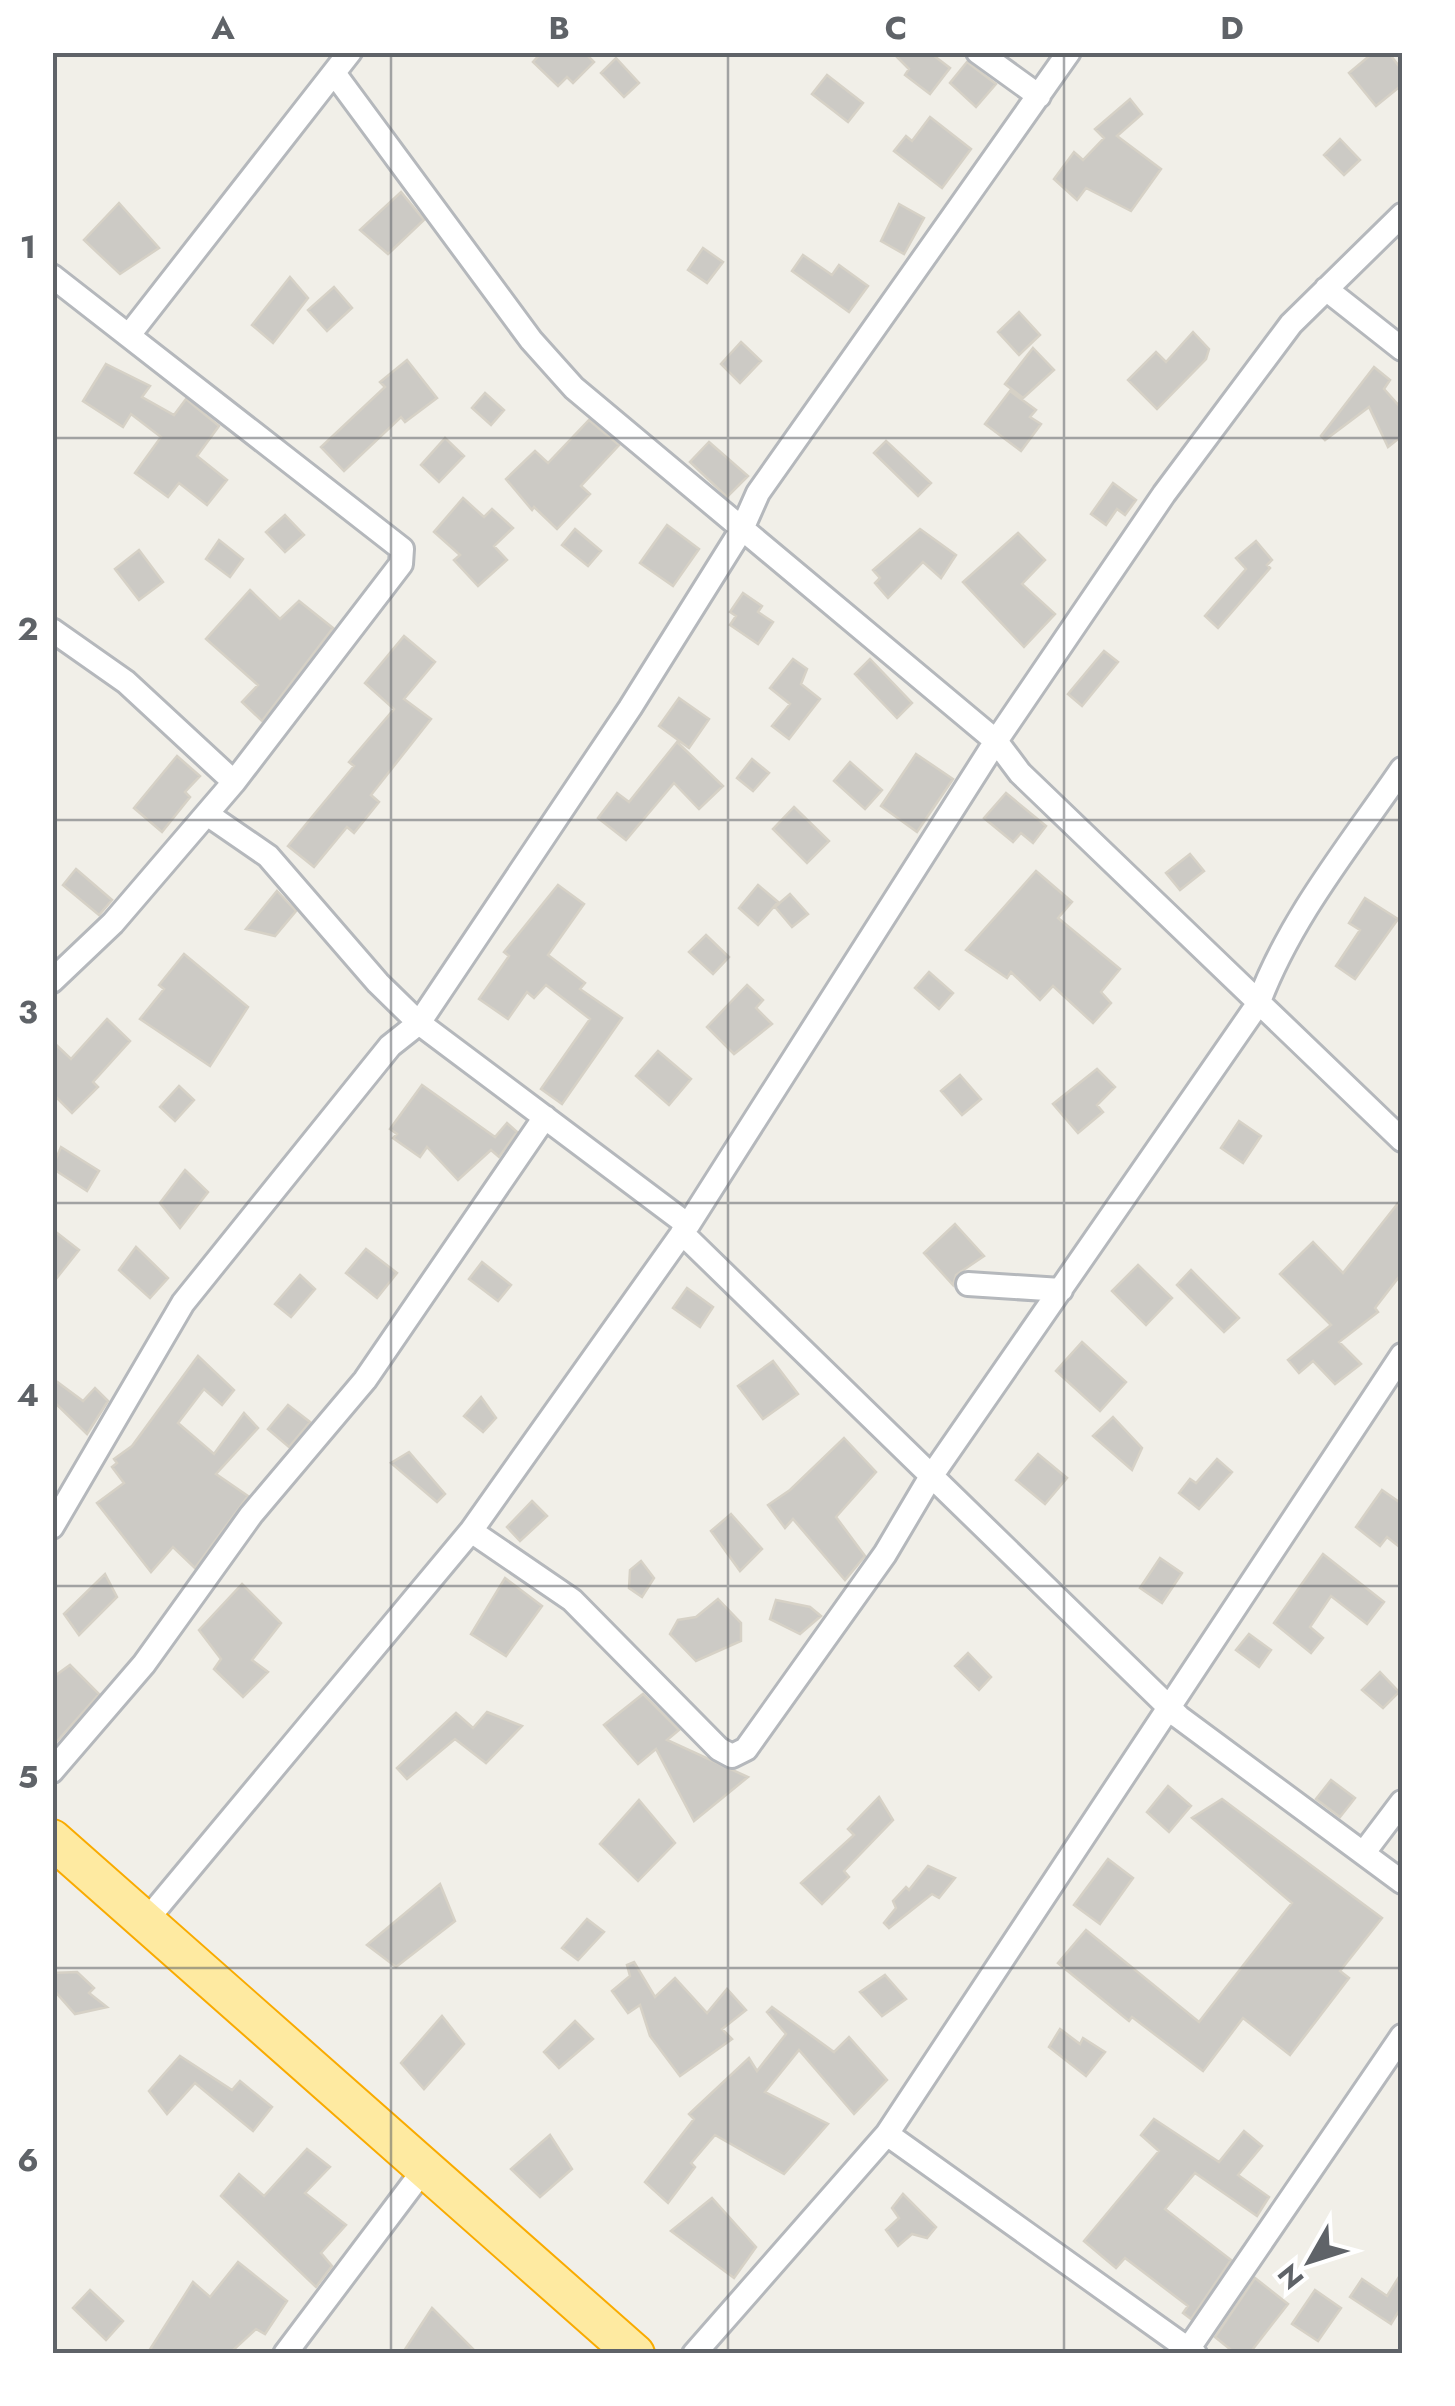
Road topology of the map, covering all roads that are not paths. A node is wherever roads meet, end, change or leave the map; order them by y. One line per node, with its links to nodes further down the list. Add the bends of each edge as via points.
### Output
1 (350, 52): 4 (street)
2 (978, 52): 5 (street)
3 (1069, 52): 5 (street)
4 (334, 73): 9 (street); 11 (street, via 531,340 574,388)
5 (1039, 96): 11 (street, via 820,402)
6 (1402, 215): 8 (street)
7 (52, 276): 9 (street)
8 (1326, 289): 10 (street); 13 (street, via 1270,350 1164,494)
9 (129, 335): 15 (street, via 402,549 401,564)
10 (1402, 349)
11 (742, 528): 13 (street); 19 (street)
12 (52, 630): 15 (street, via 126,682)
13 (996, 741): 18 (street, via 1020,773); 22 (street)
14 (1402, 769): 18 (street, via 1278,954)
15 (234, 782): 16 (street)
16 (207, 814): 17 (street, via 114,923); 19 (street, via 268,856)
17 (52, 982)
18 (1258, 1004): 21 (street); 24 (street)
19 (420, 1023): 20 (street); 27 (street, via 390,1046 200,1279)
20 (545, 1118): 22 (street); 30 (street, via 366,1380 251,1514 144,1664)
21 (1402, 1140)
22 (685, 1229): 26 (street); 28 (street)
23 (968, 1284): 24 (street)
24 (1061, 1290): 26 (street)
25 (1402, 1355): 29 (street)
26 (930, 1478): 28 (street, via 885,1554 746,1750 732,1756 572,1600); 29 (street)
27 (52, 1527)
28 (471, 1531): 35 (street)
29 (1168, 1707): 33 (street); 37 (street)
30 (52, 1771)
31 (1402, 1802): 33 (street)
32 (52, 1839): 35 (highway)
33 (1365, 1850): 34 (street)
34 (1402, 1882)
35 (145, 1922): 38 (highway)
36 (1402, 2036): 39 (street)
37 (888, 2134): 39 (street); 42 (street)
38 (425, 2168): 40 (street); 41 (highway)
39 (1192, 2351)
40 (284, 2354)
41 (636, 2354)
42 (694, 2354)

